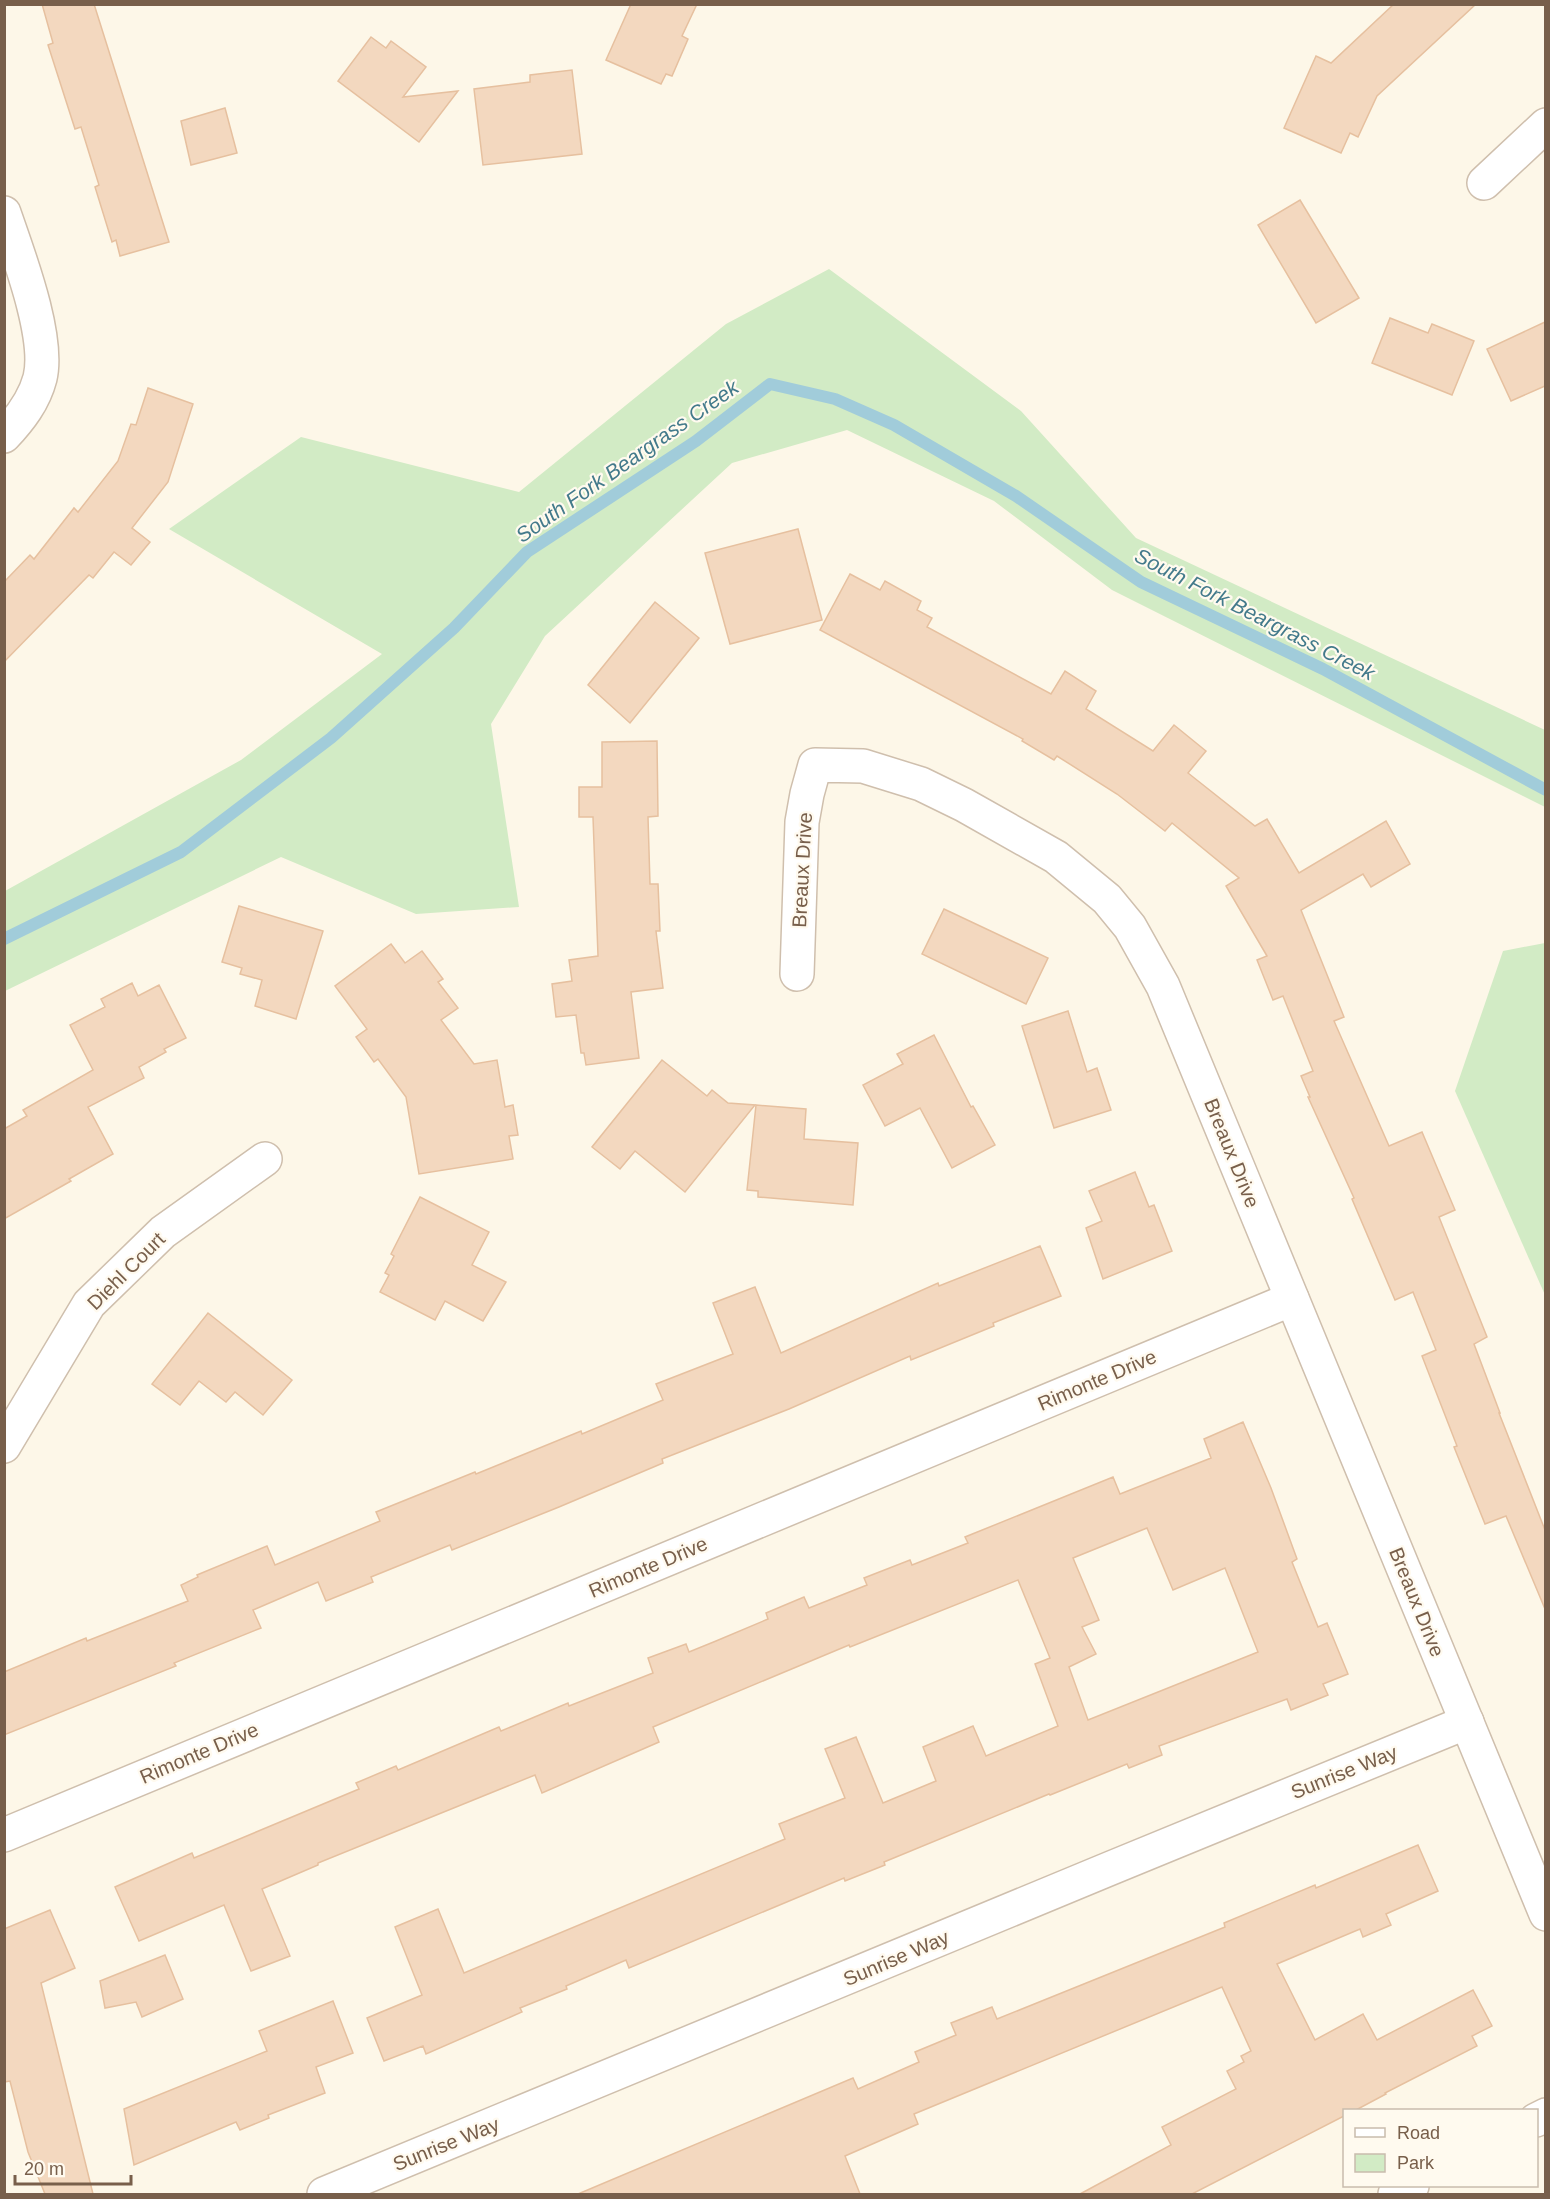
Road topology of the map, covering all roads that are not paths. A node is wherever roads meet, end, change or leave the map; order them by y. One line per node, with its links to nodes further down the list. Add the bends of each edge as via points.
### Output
1 (1545, 125): 2 (street)
2 (1484, 183)
3 (4, 213): 4 (street, via 42,354 40,377 32,398)
4 (4, 436)
5 (797, 974): 7 (street, Breaux Drive, via 802,822 815,765 863,766 921,784 1056,856 1107,899 1130,927 1163,986)
6 (265, 1159): 8 (street, Diehl Court, via 163,1232 89,1304)
7 (1292, 1299): 9 (street, Breaux Drive); 10 (street, Rimonte Drive)
8 (4, 1446)
9 (1467, 1722): 11 (street, Breaux Drive); 13 (street, Sunrise Way)
10 (4, 1835)
11 (1545, 1914)
12 (1410, 2187): 14 (street)
13 (324, 2194)
14 (1395, 2194)

